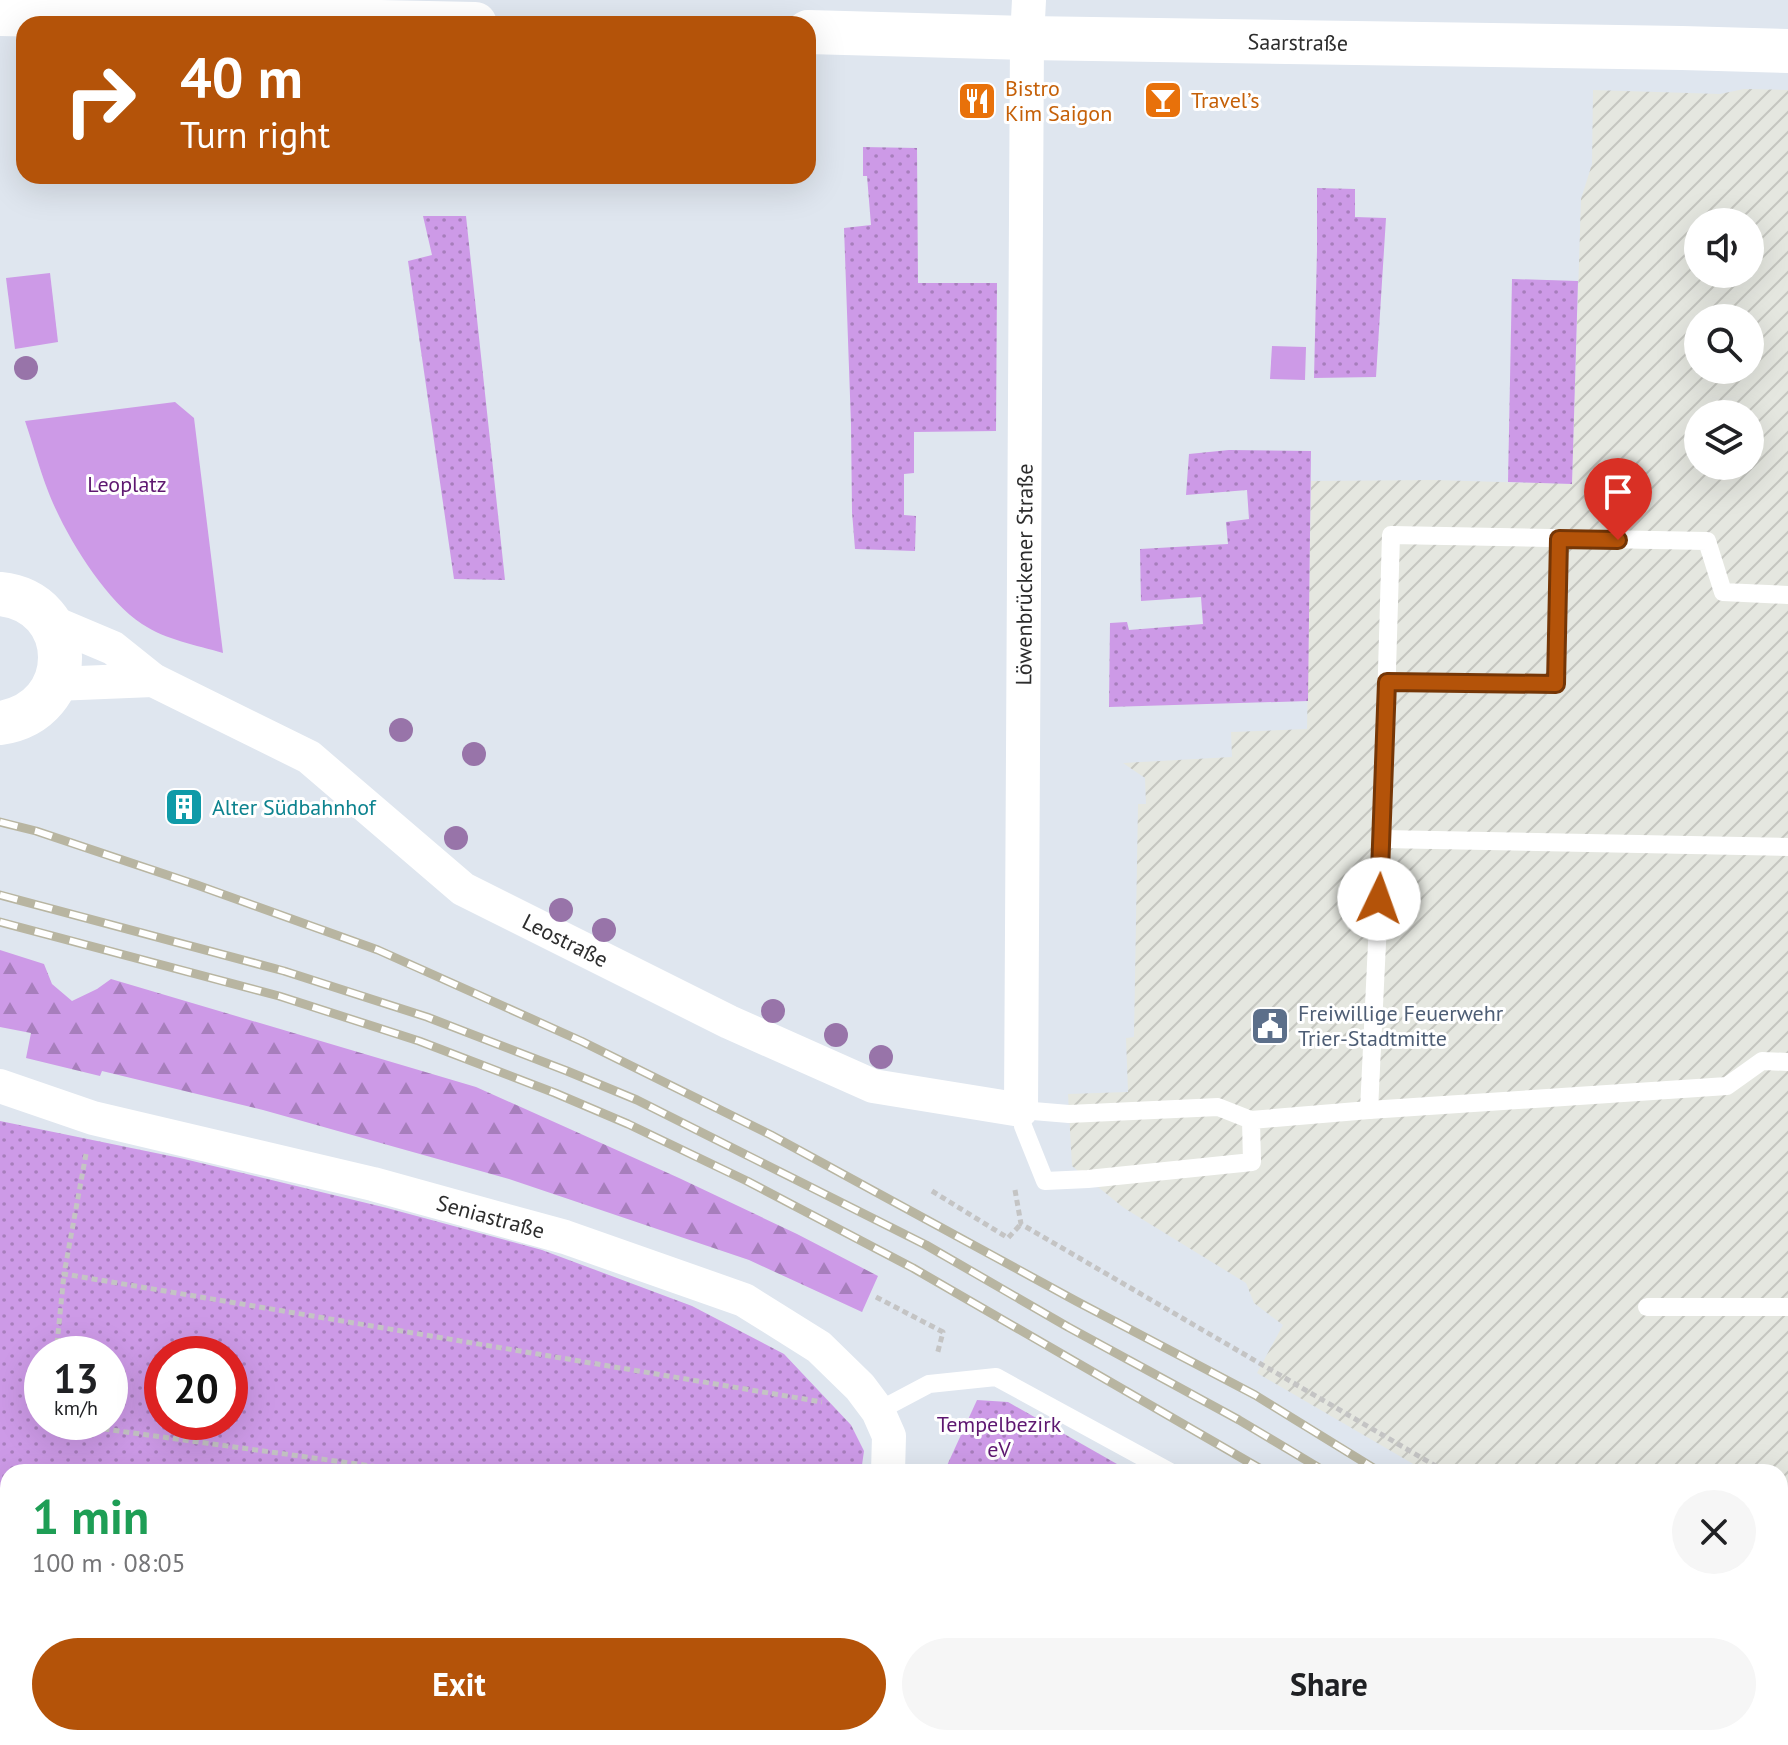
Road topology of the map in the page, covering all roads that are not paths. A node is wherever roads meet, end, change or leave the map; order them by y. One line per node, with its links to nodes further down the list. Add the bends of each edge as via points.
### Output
1 (134, 8): 2 (main road); 3 (main road)
2 (0, 14)
3 (304, 16)
4 (1028, 19): 5 (main road, Saarstraße); 6 (main road, Saarstraße); 20 (street, Löwenbrückener Straße)
5 (816, 32)
6 (1788, 51)
7 (1559, 539): 9 (lane, via 1707,541 1723,592); 12 (lane, via 1556,684); 12 (lane, via 1391,535)
8 (0, 594): 10 (main road, via 34,605)
9 (1788, 595)
10 (49, 621): 11 (street, Leostraße, via 113,648); 13 (main road, via 60,662)
11 (153, 680): 13 (street, Leostraße); 20 (street, Leostraße, via 309,757 463,889 729,1022 873,1086)
12 (1387, 682): 15 (lane)
13 (55, 684): 14 (main road, via 31,713)
14 (0, 723)
15 (1382, 839): 16 (lane); 19 (lane)
16 (1788, 847)
17 (1788, 1062): 19 (lane, via 1762,1061 1727,1086)
18 (0, 1086): 24 (street, Seniastraße, via 93,1118 373,1184 565,1237 744,1300 819,1347)
19 (1369, 1110): 21 (lane)
20 (1022, 1118): 21 (lane, via 1218,1107); 21 (lane, via 1045,1181 1252,1162)
21 (1251, 1120)
22 (1647, 1307): 23 (lane)
23 (1788, 1307)
24 (878, 1411): 25 (street, Seniastraße, via 889,1436); 26 (lane, via 929,1384 996,1377)
25 (888, 1464)
26 (1155, 1464)

